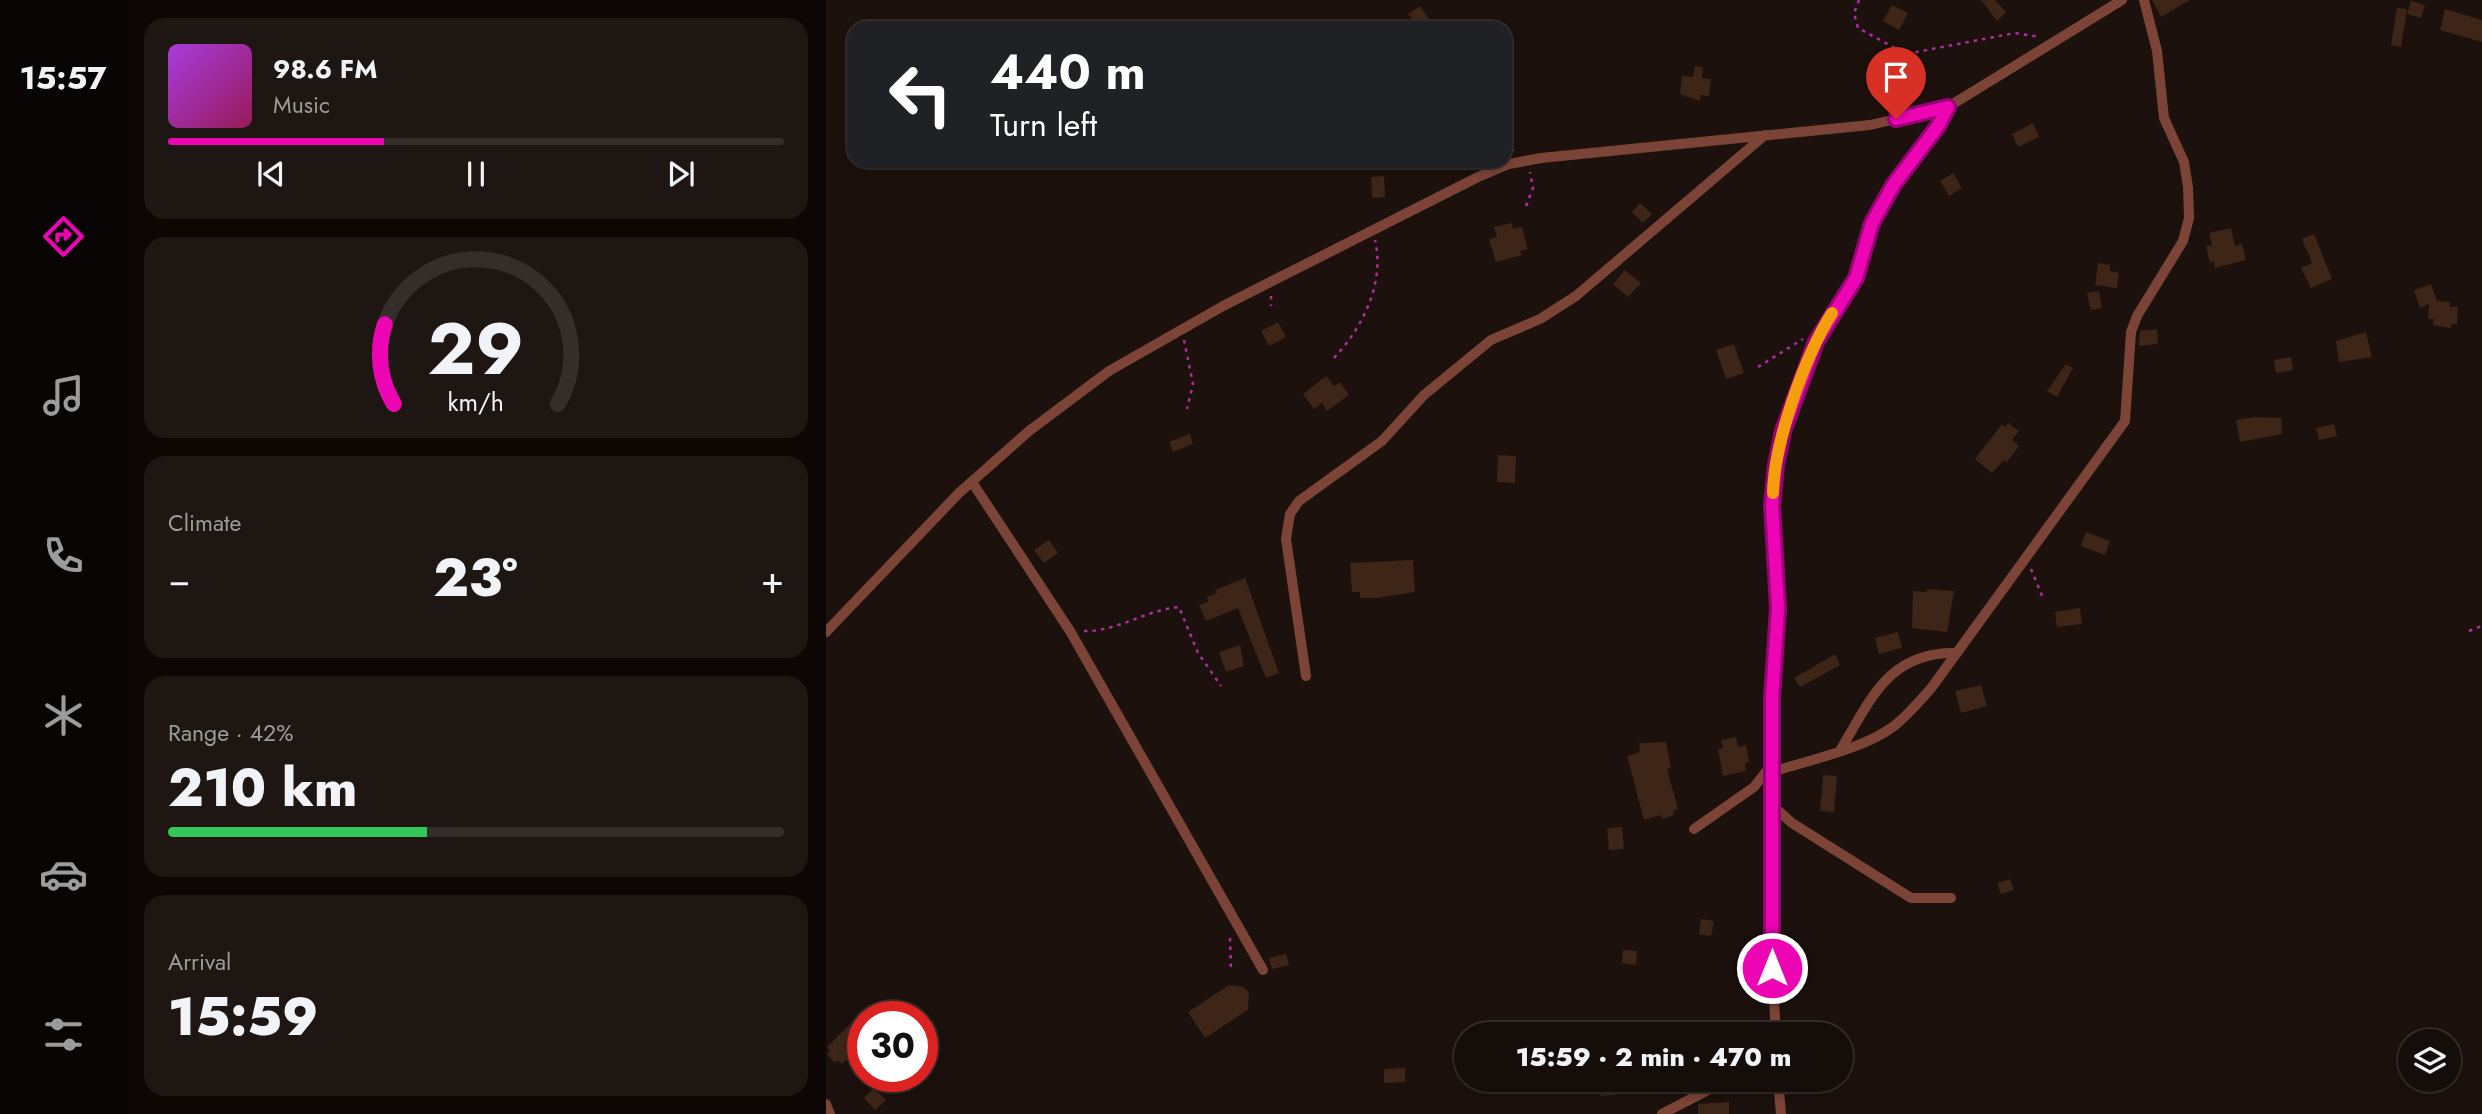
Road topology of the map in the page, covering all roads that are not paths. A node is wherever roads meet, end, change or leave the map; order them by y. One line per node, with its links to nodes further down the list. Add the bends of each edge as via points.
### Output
1 (2122, 0): 3 (street)
2 (2144, 0): 9 (street, via 2157,51 2164,118 2184,162 2190,202 2183,241 2131,332 2125,421)
3 (1948, 107): 4 (street, via 1870,125); 12 (street, via 1872,223 1856,278 1824,326 1783,431 1772,505 1778,608)
4 (1765, 135): 5 (street); 10 (street, via 1576,296 1540,319 1491,340 1424,394 1382,441 1299,501 1290,514 1286,539)
5 (1512, 163)
6 (1500, 168): 7 (street, via 1372,230 1109,370)
7 (972, 482): 8 (street); 16 (street, via 1070,631)
8 (826, 632)
9 (1957, 653): 11 (street, via 1892,728); 11 (street, via 1944,652 1910,663 1885,677)
10 (1306, 676)
11 (1841, 749): 12 (street)
12 (1772, 768): 13 (street); 14 (street, via 1754,787)
13 (1772, 805): 15 (street, via 1792,823 1911,898); 17 (street)
14 (1694, 829)
15 (1951, 898)
16 (1263, 970)
17 (1775, 1022)
18 (1704, 1092): 22 (street)
19 (1780, 1092): 23 (street)
20 (826, 1104): 21 (street)
21 (830, 1114)
22 (1662, 1114)
23 (1781, 1114)

